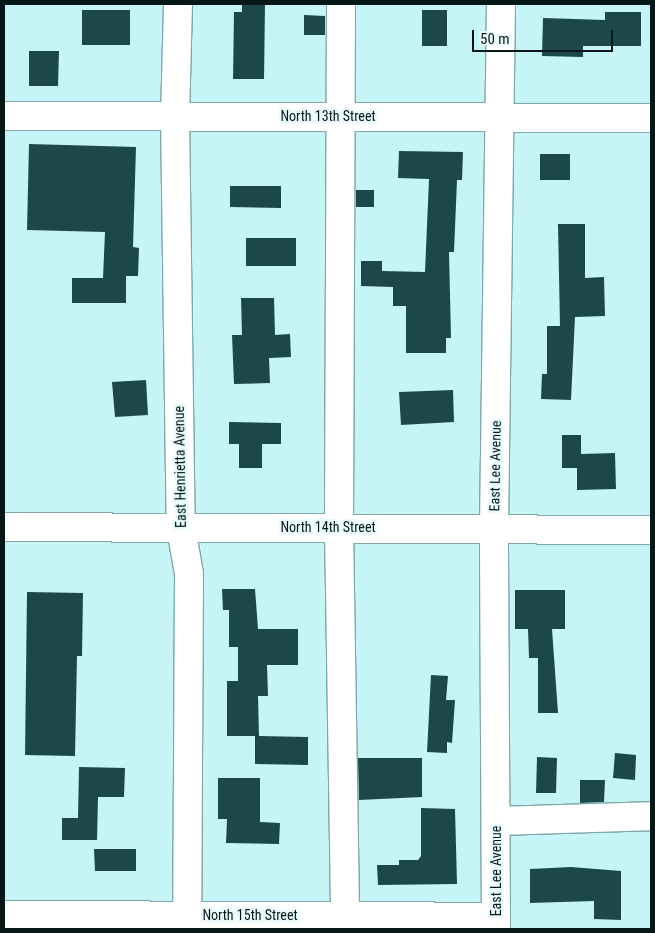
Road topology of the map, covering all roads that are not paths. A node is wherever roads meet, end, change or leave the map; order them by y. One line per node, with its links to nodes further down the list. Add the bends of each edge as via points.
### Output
1 (178, 4): 5 (street, East Henrietta Avenue)
2 (341, 4): 6 (street)
3 (501, 4): 7 (street, East Lee Avenue)
4 (4, 116): 5 (street, North 13th Street)
5 (175, 116): 6 (street, North 13th Street); 11 (street, East Henrietta Avenue)
6 (341, 116): 7 (street, North 13th Street); 9 (street)
7 (498, 117): 8 (street, North 13th Street); 12 (street, East Lee Avenue)
8 (651, 118)
9 (339, 526): 11 (street, North 14th Street); 12 (street, North 14th Street); 18 (street)
10 (4, 527): 11 (street, North 14th Street)
11 (181, 528): 17 (street, East Henrietta Avenue, via 189,574)
12 (494, 529): 13 (street, North 14th Street); 15 (street, East Lee Avenue)
13 (651, 530)
14 (651, 816): 15 (street)
15 (496, 820): 19 (street, East Lee Avenue)
16 (4, 915): 17 (street, North 15th Street)
17 (188, 922): 18 (street, North 15th Street)
18 (345, 922): 19 (street, North 15th Street)
19 (496, 923)

